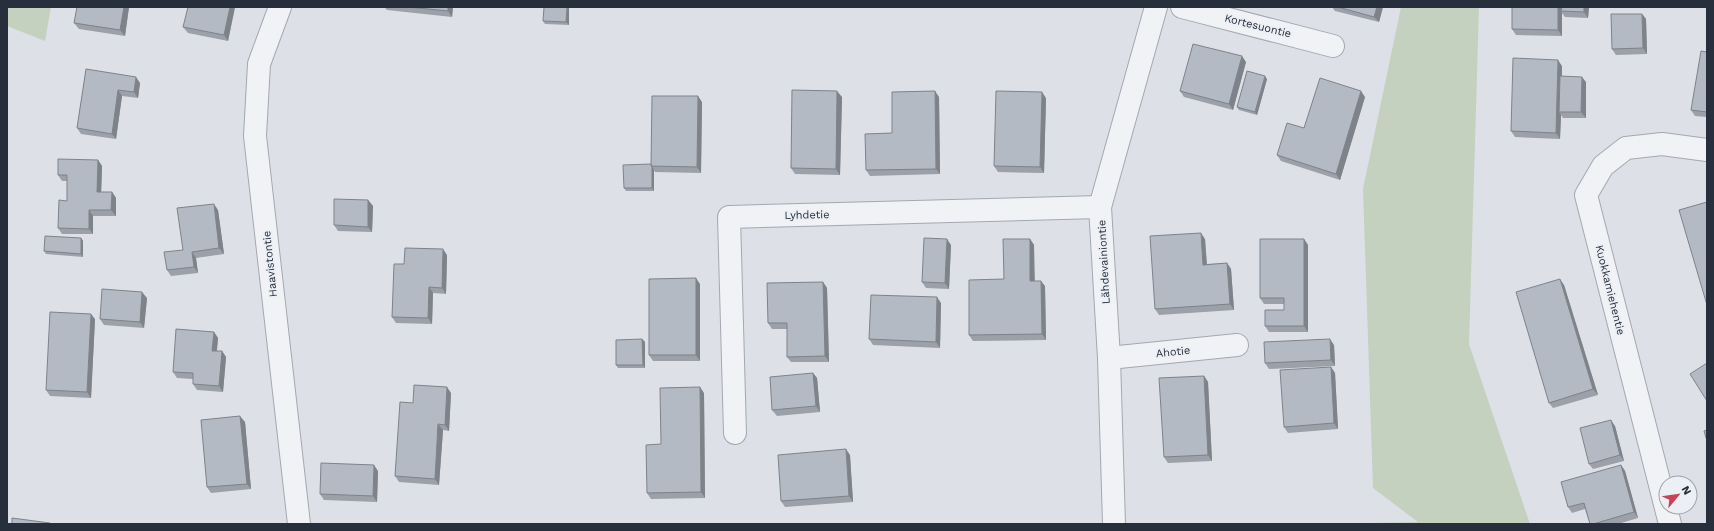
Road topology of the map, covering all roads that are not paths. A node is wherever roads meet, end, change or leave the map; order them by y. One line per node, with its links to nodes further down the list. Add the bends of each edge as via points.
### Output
1 (280, 7): 10 (street, Haavistontie, via 259,64 256,136)
2 (1156, 7): 6 (street, Lähdevainiontie)
3 (1182, 7): 4 (street, Kortesuontie)
4 (1333, 46)
5 (1707, 150): 12 (street, Kuokkamiehentie, via 1662,144 1626,148 1603,166 1586,195)
6 (1100, 207): 8 (street, Lähdevainiontie); 9 (street, Lyhdetie, via 729,217)
7 (1237, 345): 8 (street, Ahotie)
8 (1109, 358): 11 (street, Lähdevainiontie)
9 (735, 433)
10 (299, 524)
11 (1114, 524)
12 (1670, 524)

